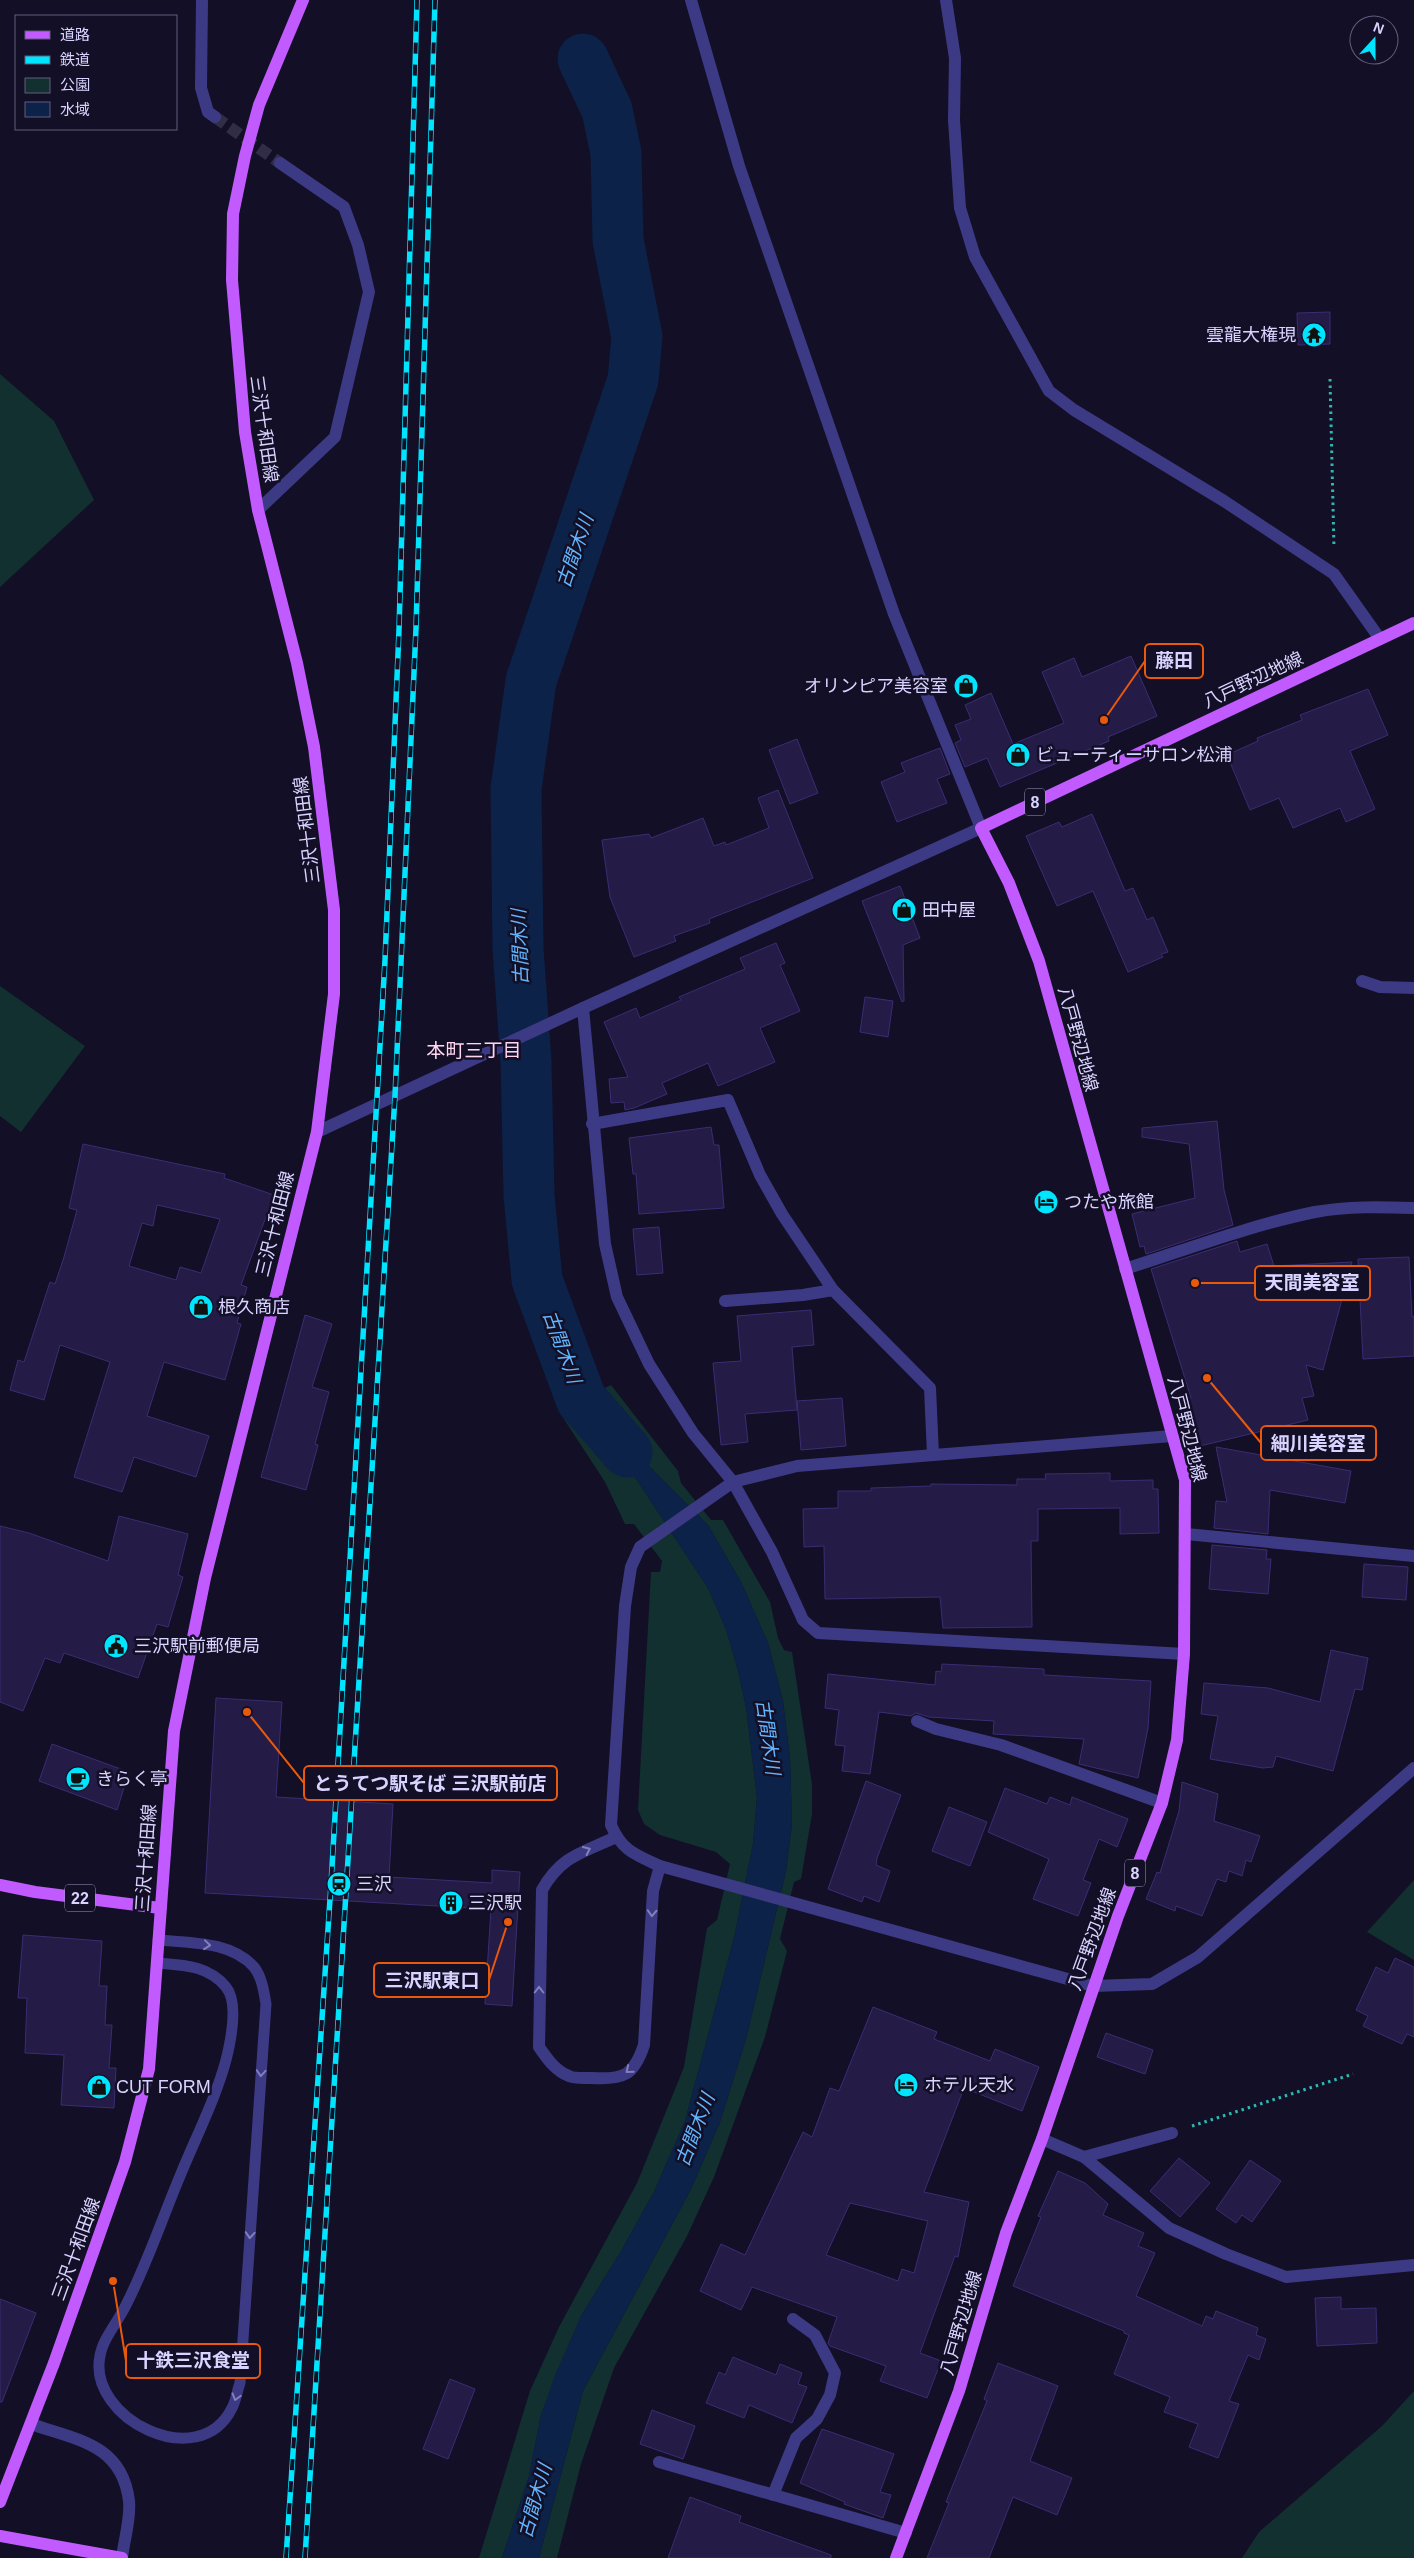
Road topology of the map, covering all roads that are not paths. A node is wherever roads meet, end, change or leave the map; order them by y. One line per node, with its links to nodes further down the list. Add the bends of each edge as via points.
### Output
1 (202, 0): 5 (street, via 201,88 208,112)
2 (302, 0): 7 (main road, 三沢十和田線, via 259,105 233,214 236,346 245,432)
3 (691, 0): 10 (street, via 739,166 894,614)
4 (946, 0): 9 (street, via 955,58 954,120 960,208 975,257 1049,391 1334,574)
5 (215, 117)
6 (280, 163): 7 (street, via 344,207 358,245 369,292 336,437)
7 (258, 510): 15 (main road, 三沢十和田線, via 297,663 314,746 334,910 334,994)
8 (1414, 623): 9 (main road, 八戸野辺地線 / 8)
9 (1380, 639): 10 (main road, 八戸野辺地線 / 8)
10 (981, 828): 13 (street); 17 (main road, 八戸野辺地線 / 8, via 1009,883 1038,962)
11 (1362, 981): 12 (street, via 1380,987)
12 (1414, 988)
13 (583, 1008): 14 (street); 15 (street)
14 (592, 1124): 18 (street, via 728,1100 760,1175); 22 (street, via 605,1244 617,1297 649,1364 694,1433)
15 (317, 1132): 32 (main road, 三沢十和田線, via 201,1597 174,1731)
16 (1414, 1208): 17 (street, via 1358,1207 1315,1212 1227,1236)
17 (1125, 1270): 20 (main road, 八戸野辺地線 / 8)
18 (833, 1290): 19 (street); 21 (street, via 930,1388)
19 (725, 1300)
20 (1172, 1436): 21 (street); 23 (main road, 八戸野辺地線 / 8, via 1185,1480)
21 (933, 1455): 22 (street, via 797,1466)
22 (733, 1482): 25 (street, via 772,1552 803,1620 818,1633); 29 (street, via 640,1547 631,1567 625,1606 610,1825)
23 (1186, 1534): 24 (street); 25 (main road, 八戸野辺地線 / 8)
24 (1414, 1556)
25 (1184, 1654): 28 (main road, 八戸野辺地線 / 8, via 1176,1740)
26 (917, 1722): 28 (street, via 1002,1745)
27 (1414, 1768): 35 (street, via 1198,1956 1152,1984)
28 (1162, 1803): 35 (main road, 八戸野辺地線 / 8)
29 (616, 1837): 30 (street, via 630,1853); 30 (street, one-way to 29, via 653,1891 644,2045 638,2063 625,2075 608,2079 569,2076 551,2064 539,2046 542,1890 553,1871 568,1859)
30 (660, 1866): 35 (street)
31 (0, 1885): 32 (main road, 22)
32 (160, 1908): 33 (main road, 三沢十和田線)
33 (158, 1940): 34 (main road, 三沢十和田線); 34 (lane, one-way to 34, via 218,1946 240,1955 255,1968 266,2004 240,2383 232,2408 218,2426 201,2437 178,2440 149,2431 119,2410 99,2374 100,2355 126,2305 226,2060 234,2005 227,1988 212,1973 195,1967)
34 (157, 1963): 41 (main road, 三沢十和田線, via 149,2070 125,2162)
35 (1093, 1986): 37 (main road, 八戸野辺地線 / 8)
36 (1172, 2132): 38 (street)
37 (1042, 2139): 38 (street); 45 (main road, 八戸野辺地線 / 8, via 1006,2233 959,2391)
38 (1084, 2157): 39 (street, via 1169,2228 1286,2277)
39 (1414, 2265)
40 (793, 2319): 43 (street, via 815,2335 835,2373 830,2395 817,2419 796,2438)
41 (31, 2424): 44 (main road, 三沢十和田線); 47 (street, via 91,2444 113,2458 122,2474 129,2502)
42 (659, 2462): 43 (street)
43 (773, 2495): 45 (street)
44 (0, 2502)
45 (906, 2533): 48 (main road, 八戸野辺地線 / 8)
46 (0, 2536): 47 (main road)
47 (122, 2558)
48 (896, 2558)

